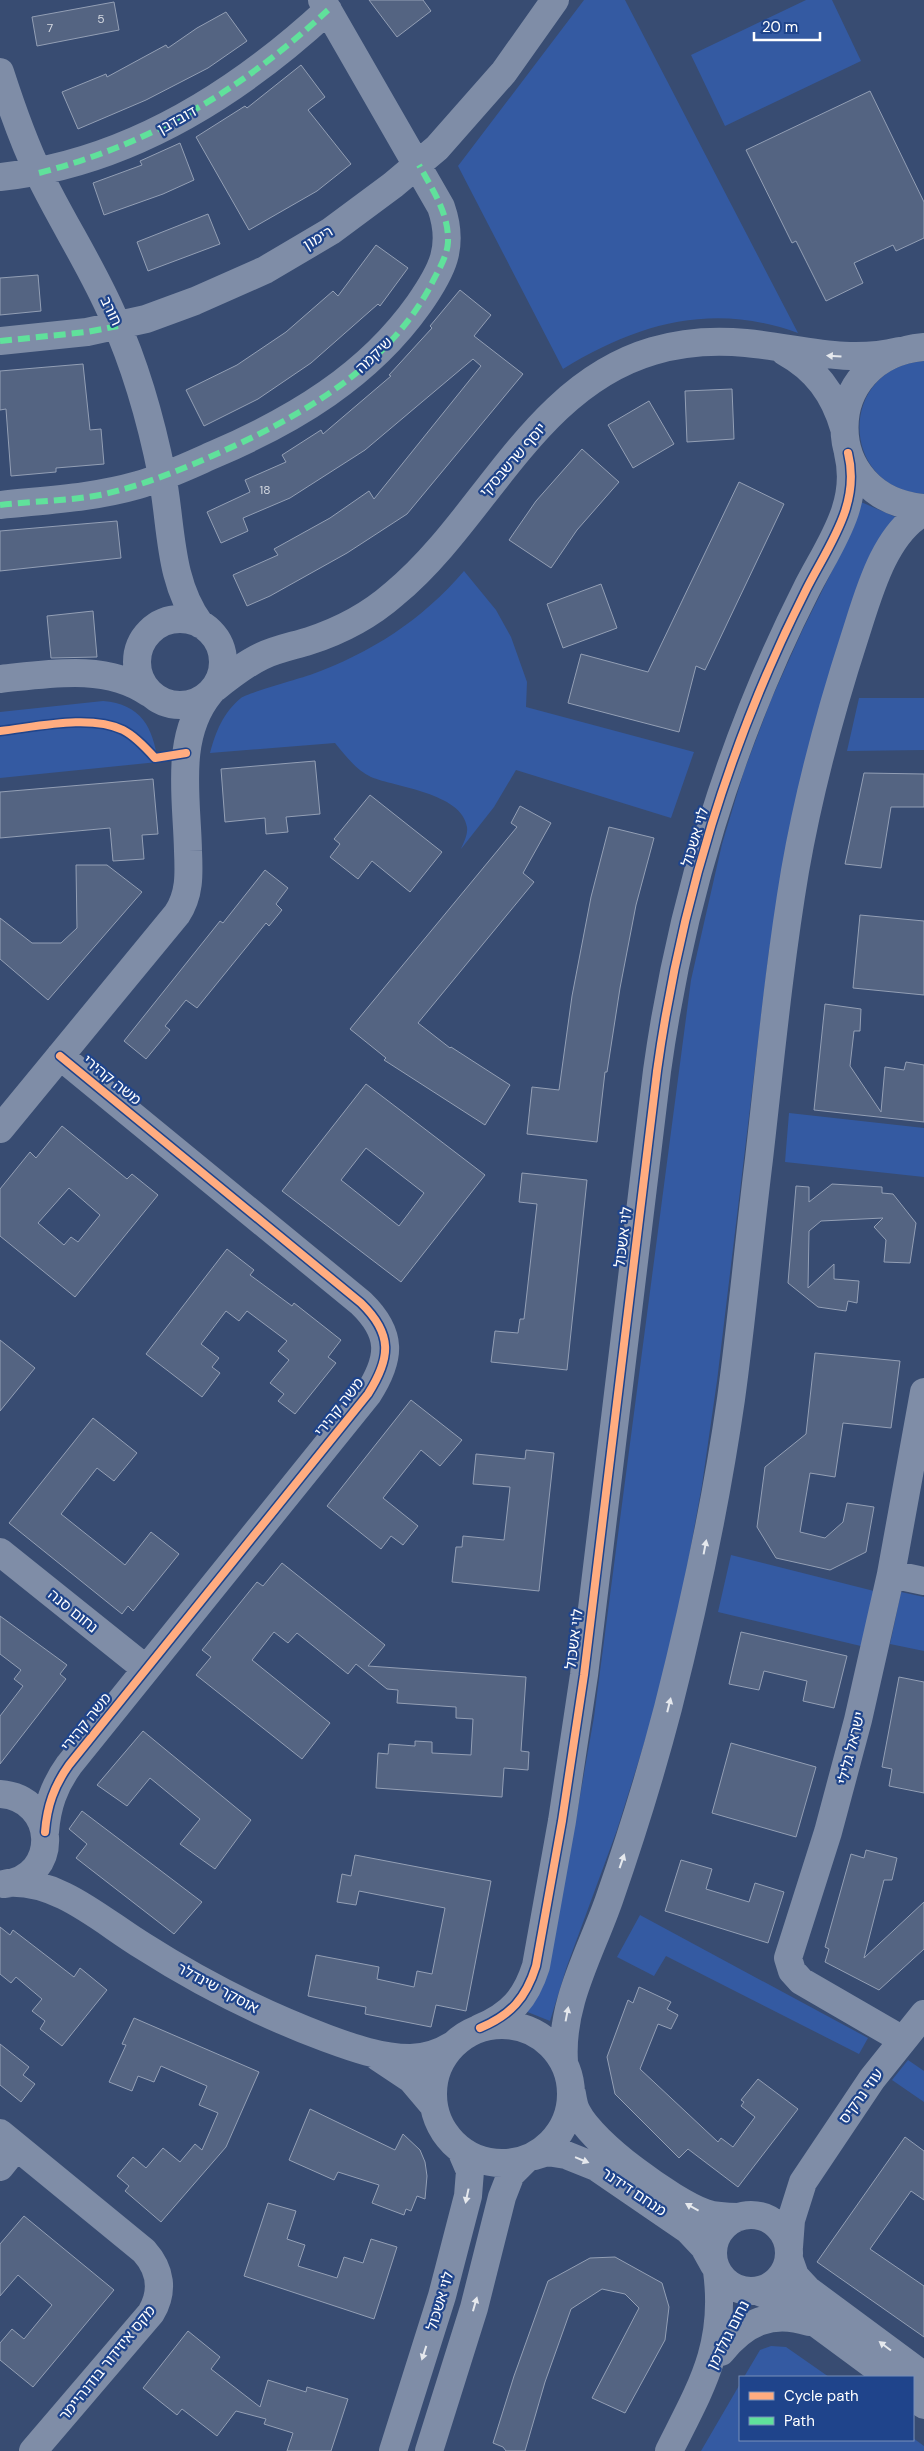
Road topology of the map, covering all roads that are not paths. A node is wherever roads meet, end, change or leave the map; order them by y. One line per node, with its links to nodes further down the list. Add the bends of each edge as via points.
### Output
1 (555, 0): 4 (street, רימון, via 504,72)
2 (325, 5): 4 (street, שיקמה); 5 (street, דובדבן, via 252,73 184,117 109,152)
3 (0, 72): 5 (street, חורב)
4 (419, 165): 7 (street, רימון, via 331,231 264,270 195,301); 12 (street, שיקמה, via 441,207 448,242 445,258 426,294 404,325 379,353 323,398 261,433)
5 (38, 173): 6 (street, דובדבן); 7 (street, חורב)
6 (0, 177)
7 (118, 326): 8 (street, רימון); 12 (street, חורב, via 138,380)
8 (0, 341)
9 (772, 346): 10 (street, יוסף שרשבסקי, one-way to 9, via 879,356 842,357); 11 (street, יוסף שרשבסקי, via 814,372 832,397); 19 (street, יוסף שרשבסקי, via 723,341 675,345 651,351 603,373 566,402 533,435 403,587 356,621)
10 (915, 347): 11 (street, via 877,362 860,380 848,402)
11 (846, 440): 14 (street, via 860,475 877,492 899,504); 38 (street, לוי אשכול, via 851,480 845,513 780,643 756,701 714,817 683,929 660,1054 578,1712 536,1966 530,1985 518,2004 502,2018)
12 (162, 477): 13 (street, שיקמה, via 104,494); 16 (street, חורב)
13 (0, 505)
14 (924, 508)
15 (924, 512): 42 (street, one-way to 15, via 569,2002 647,1784 668,1710 703,1557 740,1326 790,904 813,784 846,664 884,557 899,532)
16 (174, 567): 17 (street, חורב, via 186,603); 18 (street, חורב, via 163,610)
17 (202, 626): 18 (street, via 179,619 166,621); 19 (street, יוסף שרשבסקי, via 235,643); 22 (street, via 215,637 222,656 221,676)
18 (149, 632): 20 (street, via 114,657); 23 (street, via 136,656 136,670)
19 (287, 648): 22 (street, יוסף שרשבסקי, via 254,660)
20 (62, 672): 21 (street); 23 (street, via 122,679)
21 (0, 679)
22 (212, 690): 23 (street, via 200,701 187,705 172,705); 24 (street, משה קהירי, via 194,717)
23 (154, 697): 24 (street, משה קהירי, via 170,710 176,720)
24 (186, 753): 25 (street, משה קהירי, via 189,876 184,902)
25 (60, 1056): 26 (street, משה קהירי); 31 (street, משה קהירי, via 361,1303 379,1322 386,1341 382,1368 368,1394)
26 (0, 1129)
27 (924, 1392): 29 (street, ישראל גלילי)
28 (0, 1552): 31 (street, נחום סנה)
29 (891, 1574): 30 (street); 39 (street, ישראל גלילי, via 849,1757 788,1958 792,1971 801,1981)
30 (924, 1582)
31 (146, 1669): 32 (street, משה קהירי)
32 (69, 1765): 33 (street, משה קהירי, via 41,1786 19,1793); 34 (street, משה קהירי, via 51,1797)
33 (0, 1794): 34 (street, אוסקר שינדלר, via 28,1803 37,1813)
34 (45, 1836): 35 (street, משה קהירי, via 44,1853 37,1866 22,1879); 36 (street, אוסקר שינדלר, via 56,1873)
35 (2, 1884): 36 (street, אוסקר שינדלר, via 37,1886)
36 (77, 1904): 41 (street, אוסקר שינדלר, via 213,1987 296,2026)
37 (924, 2014): 39 (street, עוזי נרקיס)
38 (480, 2028): 40 (street); 42 (street, via 502,2025 525,2028 552,2045)
39 (902, 2040): 48 (street, עוזי נרקיס, via 835,2131)
40 (453, 2045): 41 (street, אוסקר שינדלר, via 418,2058); 44 (street, via 436,2072 432,2094)
41 (370, 2053): 44 (street, אוסקר שינדלר, via 411,2079)
42 (564, 2062): 43 (street)
43 (572, 2094): 47 (street, via 569,2116 562,2130 552,2143); 49 (street, מנחם דידנר, one-way to 43, via 713,2216 695,2209 621,2160 587,2127 576,2110)
44 (434, 2105): 46 (street, via 446,2135)
45 (5, 2149): 60 (street, מקס איזידור בודנהיימר, via 144,2251 155,2266 159,2282 158,2298 151,2313)
46 (461, 2150): 47 (street, via 491,2162); 61 (street, לוי אשכול, one-way to 61, via 470,2171 468,2196 442,2296)
47 (530, 2158): 51 (street, מנחם דידנר, one-way to 51, via 547,2152 566,2154 596,2167 688,2230 704,2247); 62 (street, one-way to 47, via 474,2308 502,2197 511,2174)
48 (803, 2182): 49 (street, עוזי נרקיס, via 774,2205); 50 (street, עוזי נרקיס, via 791,2220)
49 (745, 2216): 50 (street, via 768,2219 778,2226 785,2236); 51 (street, via 724,2226 717,2236 712,2253)
50 (789, 2253): 52 (street, via 785,2271 778,2280); 56 (street, one-way to 50, via 808,2290 795,2276)
51 (716, 2268): 52 (street, via 728,2284); 57 (street, נחום גולדמן, via 718,2326)
52 (754, 2291): 53 (street, via 785,2302); 54 (street, נחום גולדמן, via 736,2315)
53 (827, 2331): 54 (street, via 800,2319 771,2317 742,2330); 55 (street)
54 (721, 2352): 57 (street, נחום גולדמן)
55 (888, 2376)
56 (924, 2376)
57 (706, 2378): 63 (street, נחום גולדמן)
58 (914, 2397): 59 (street)
59 (924, 2405)
60 (33, 2451)
61 (393, 2451)
62 (429, 2451)
63 (669, 2451)

